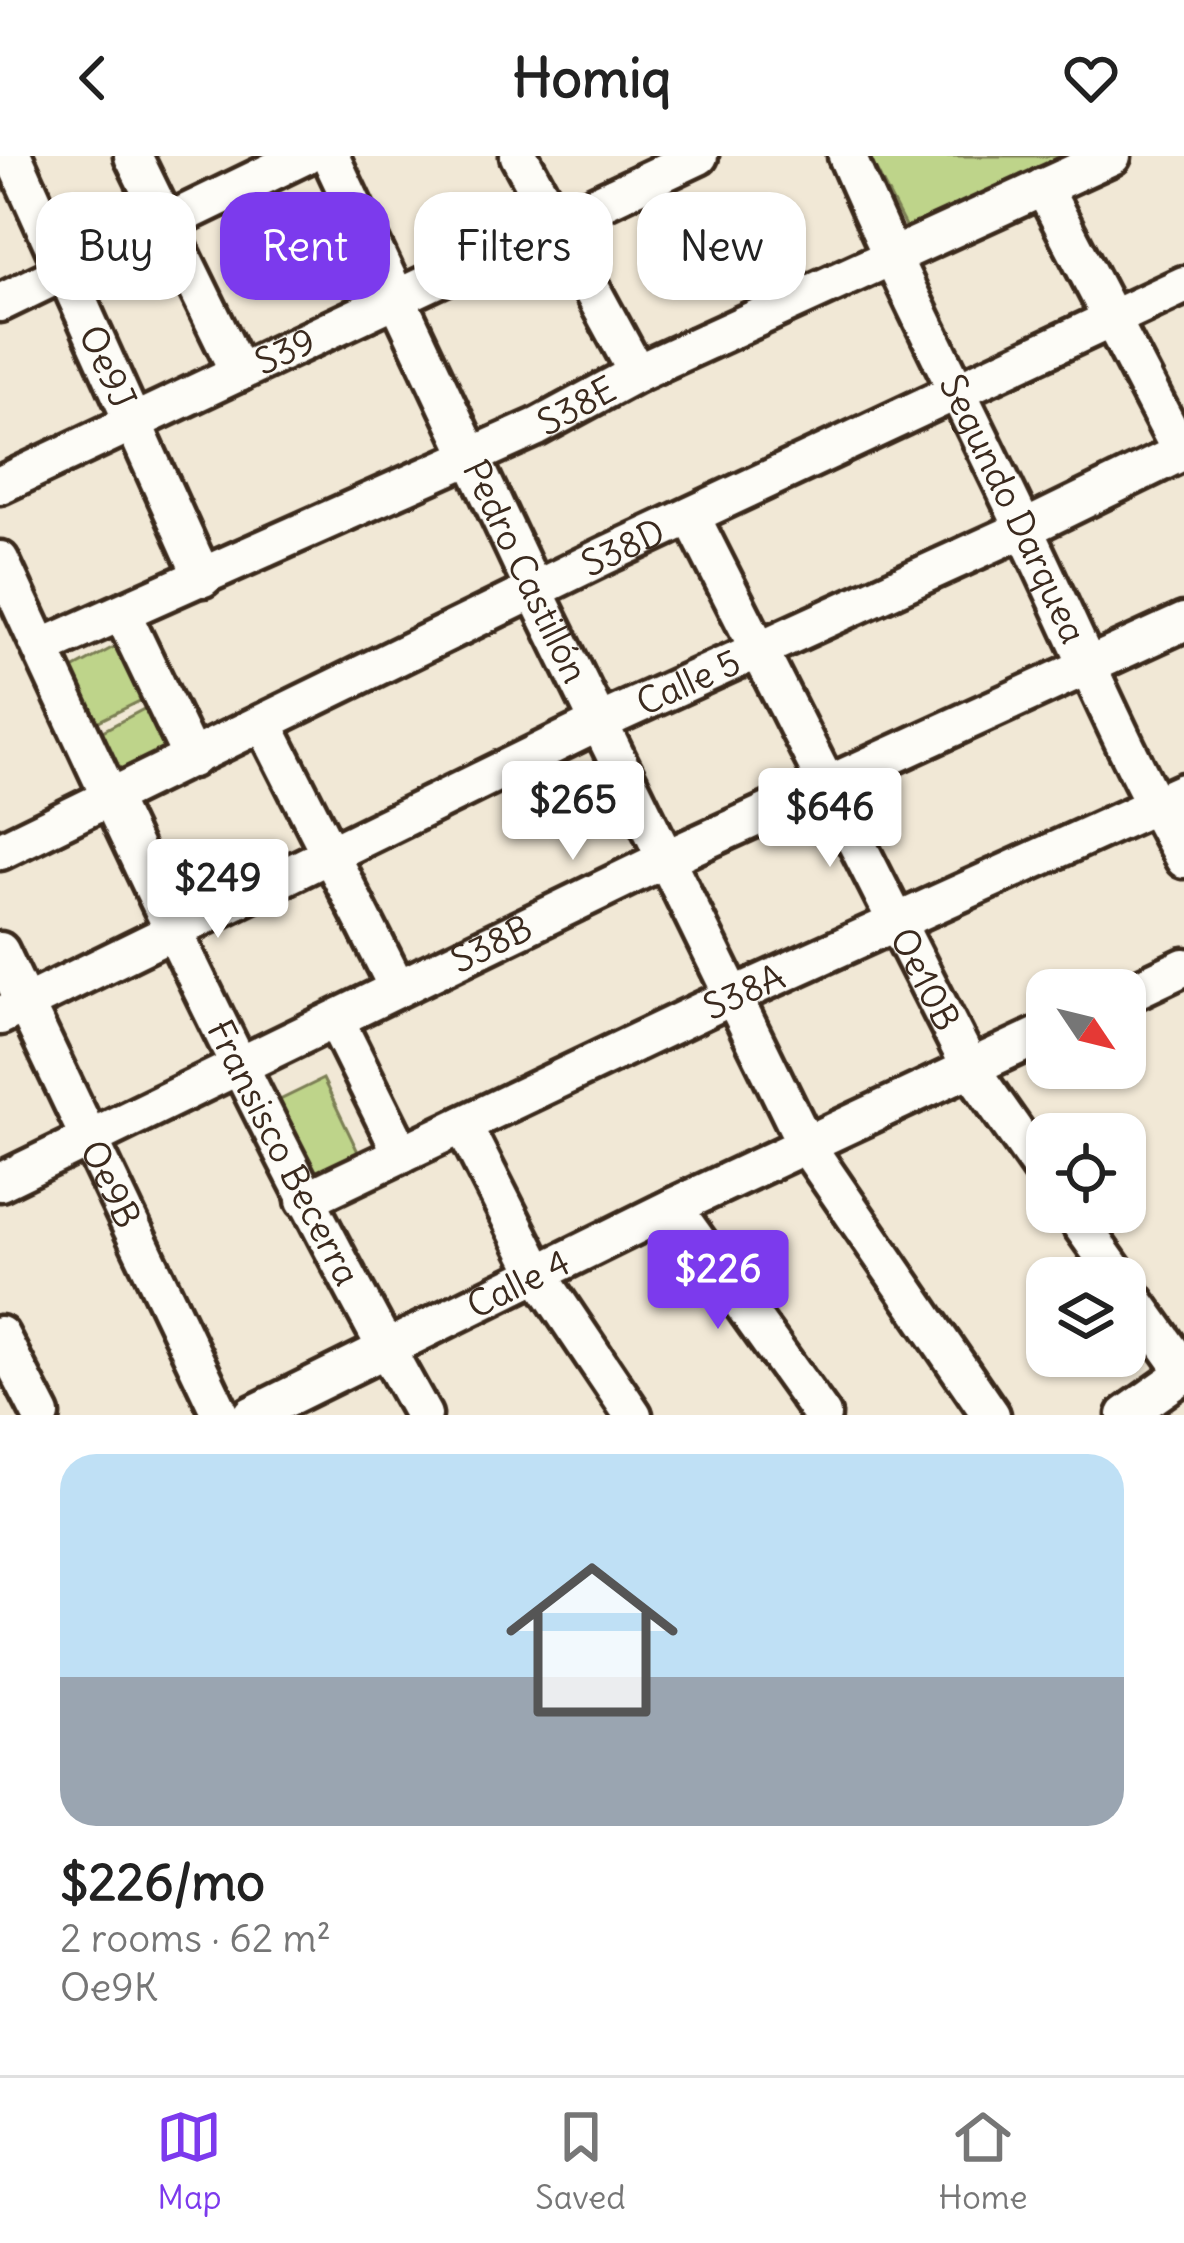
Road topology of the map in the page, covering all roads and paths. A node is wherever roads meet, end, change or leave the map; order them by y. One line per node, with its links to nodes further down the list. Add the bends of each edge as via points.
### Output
1 (14, 156): 13 (street, Oe9J)
2 (133, 156): 10 (street)
3 (304, 156): 14 (street)
4 (329, 156): 20 (street, Pedro Castillón)
5 (519, 156): 11 (street)
6 (699, 156): 12 (street, S39)
7 (847, 156): 15 (street, Segundo Darquea)
8 (1112, 156): 9 (street, S38E)
9 (1043, 187): 15 (street, S38E); 24 (street)
10 (150, 192)
11 (538, 192)
12 (613, 196)
13 (36, 204)
14 (196, 211)
15 (889, 255): 26 (street, S38E); 27 (street, Segundo Darquea)
16 (1184, 285): 24 (street, S38D)
17 (36, 286): 23 (street)
18 (196, 286): 25 (street)
19 (414, 288): 20 (street, S39)
20 (398, 295): 25 (street, S39); 30 (street, Pedro Castillón)
21 (80, 300): 28 (street, Oe9J)
22 (596, 300): 26 (street)
23 (0, 304)
24 (1113, 319): 27 (street, S38D); 29 (street)
25 (239, 373): 28 (street, S39)
26 (637, 374): 30 (street, S38E)
27 (954, 391): 32 (street, S38D); 33 (street, Segundo Darquea)
28 (134, 420): 31 (street, S39); 35 (street, Oe9J)
29 (1183, 451): 33 (street, Calle 5)
30 (473, 455): 35 (street, S38E); 36 (street, Pedro Castillón)
31 (0, 484)
32 (692, 516): 36 (street, S38D); 40 (street, Oe10B)
33 (1024, 529): 40 (street, Calle 5); 41 (street, Segundo Darquea)
34 (0, 560): 39 (street, Fransisco Becerra)
35 (203, 578): 37 (street, S38E)
36 (536, 592): 42 (street, Pedro Castillón); 43 (street, S38D)
37 (122, 613): 39 (street, S38E); 44 (street)
38 (1184, 622): 41 (street, S38B)
39 (41, 648): 46 (street, Fransisco Becerra)
40 (760, 650): 42 (street, Calle 5); 45 (street, Oe10B)
41 (1087, 668): 45 (street, S38B); 47 (street, Segundo Darquea)
42 (600, 722): 49 (street, Calle 5); 50 (street, Pedro Castillón)
43 (264, 724): 44 (street, S38D); 49 (street)
44 (192, 759): 46 (street, S38D)
45 (826, 783): 50 (street, S38B); 52 (street, Oe10B)
46 (111, 798): 48 (street, S38D); 53 (street, Fransisco Becerra)
47 (1169, 799): 51 (street, Segundo Darquea); 52 (street, S38A)
48 (0, 851)
49 (328, 856): 53 (street, Calle 5); 57 (street)
50 (664, 859): 57 (street, S38B); 58 (street, Pedro Castillón)
51 (1184, 859)
52 (895, 922): 58 (street, S38A); 63 (street, Oe10B)
53 (174, 931): 59 (street, Calle 5); 62 (street, Fransisco Becerra)
54 (0, 951): 59 (street, Oe9B)
55 (1184, 967): 56 (street)
56 (1146, 985)
57 (397, 987): 60 (street, S38B)
58 (731, 997): 64 (street, S38A); 66 (street, Pedro Castillón)
59 (13, 1009): 65 (street, Oe9B)
60 (336, 1021): 62 (street, S38B); 68 (street)
61 (1026, 1043): 63 (street, Calle 4)
62 (237, 1065): 65 (street, S38B); 70 (street, Fransisco Becerra)
63 (971, 1069): 66 (street, Calle 4); 67 (street, Oe10B)
64 (464, 1125): 68 (street, S38A); 72 (street)
65 (90, 1137): 69 (street, S38B); 78 (street, Oe9B)
66 (806, 1145): 71 (street, Calle 4); 83 (street, Pedro Castillón)
67 (1026, 1147)
68 (402, 1154): 70 (street, S38A)
69 (0, 1182)
70 (305, 1200): 75 (street, Fransisco Becerra)
71 (673, 1207): 72 (street, Calle 4); 82 (street)
72 (539, 1275): 75 (street, Calle 4); 81 (street)
73 (1146, 1317): 76 (street)
74 (0, 1335): 77 (street)
75 (385, 1348): 79 (street, Calle 4); 80 (street, Fransisco Becerra)
76 (1184, 1372): 84 (street)
77 (41, 1415)
78 (221, 1415)
79 (252, 1415)
80 (423, 1415)
81 (633, 1415)
82 (822, 1415)
83 (992, 1415)
84 (1126, 1415)

